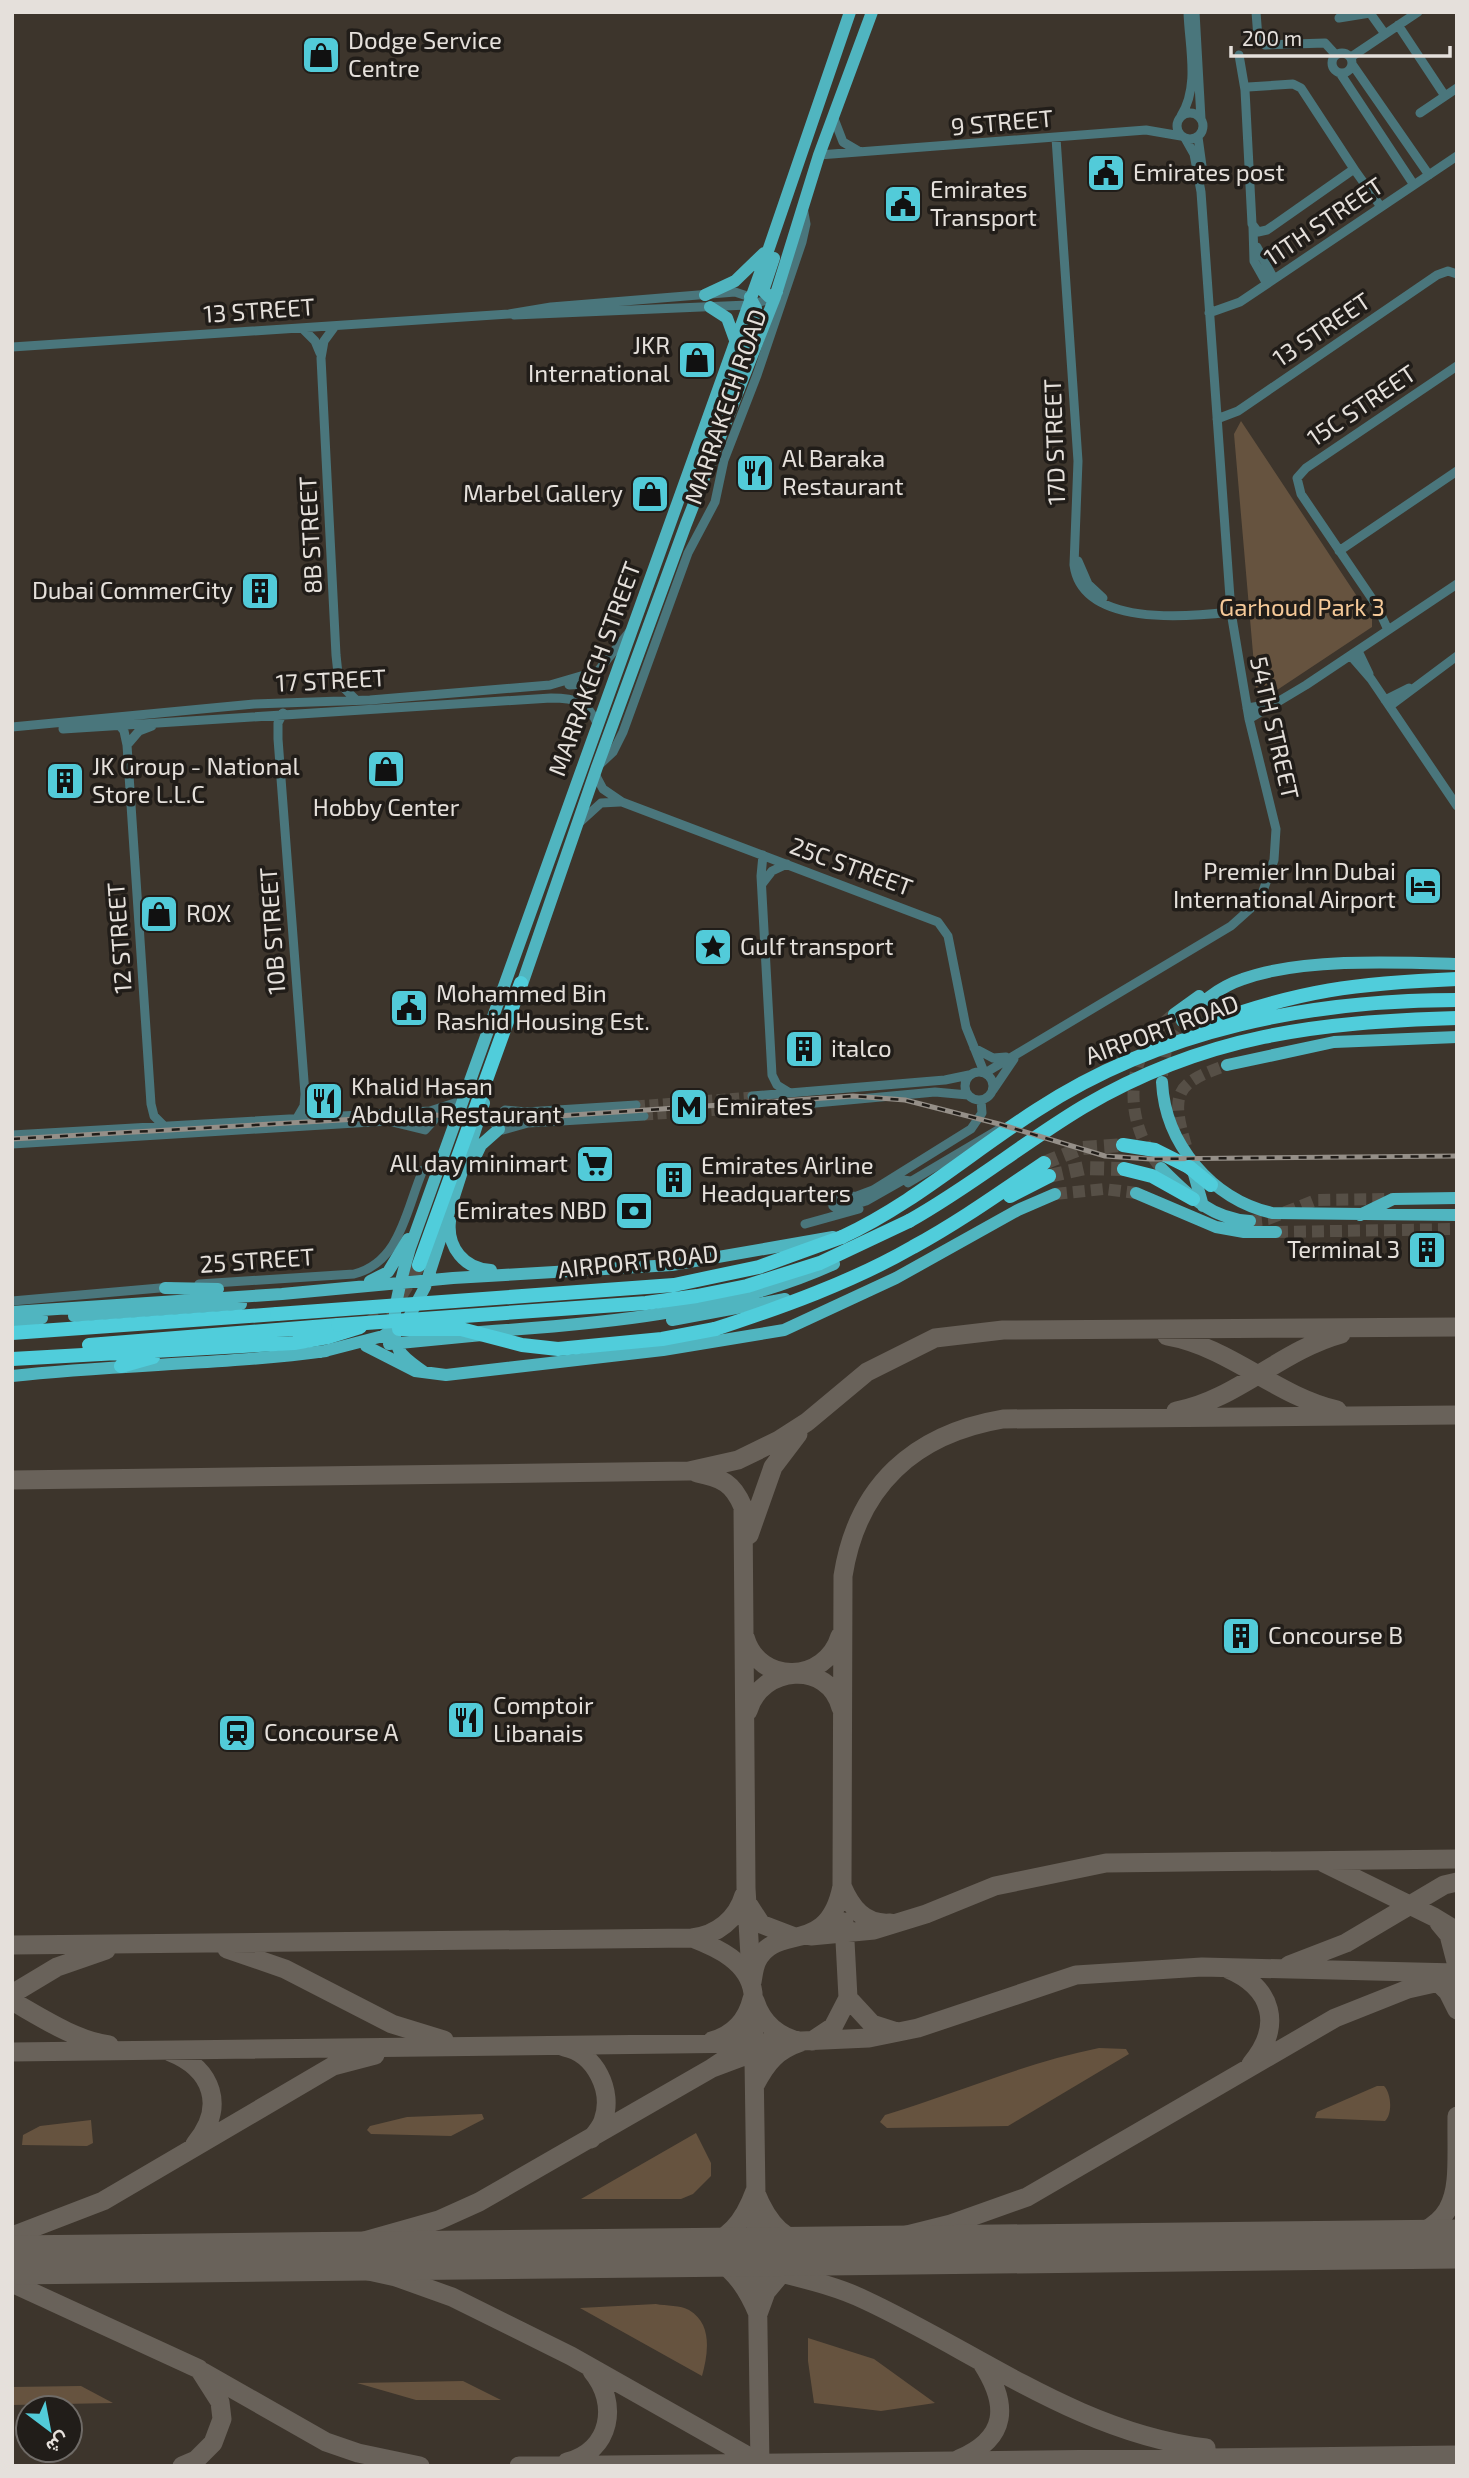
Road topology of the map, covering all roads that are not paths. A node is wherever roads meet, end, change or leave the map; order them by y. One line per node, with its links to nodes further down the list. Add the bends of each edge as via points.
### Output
1 (850, 12): 34 (main road, MARRAKECH STREET)
2 (1188, 12): 19 (street, via 1192,83)
3 (1195, 12): 20 (street)
4 (1256, 12): 11 (street, via 1258,38 1265,45 1325,43)
5 (1418, 12): 8 (street)
6 (869, 15): 18 (main road, MARRAKECH STREET)
7 (1339, 18): 9 (street, via 1370,13)
8 (1398, 25): 9 (street); 16 (street)
9 (1385, 34): 12 (street)
10 (1239, 55): 15 (street)
11 (1336, 55): 12 (street, via 1346,53); 13 (street, via 1333,67)
12 (1352, 61): 13 (street, via 1346,72); 25 (street)
13 (1340, 73): 26 (street)
14 (1457, 88): 16 (street)
15 (1245, 90): 30 (street, via 1250,86 1300,86); 37 (street)
16 (1445, 96): 17 (street)
17 (1420, 113)
18 (833, 116): 27 (street, via 843,142); 28 (main road, MARRAKECH STREET)
19 (1181, 117): 20 (street, via 1194,114); 21 (street, 9 STREET); 22 (street, via 1177,129)
20 (1201, 119): 23 (street)
21 (1146, 130): 22 (street, 9 STREET); 24 (street, 9 STREET)
22 (1183, 137): 23 (street); 33 (street, 54TH STREET, via 1194,153)
23 (1198, 137): 33 (street, 54TH STREET)
24 (1056, 138): 27 (street, 9 STREET); 56 (street, 17D STREET, via 1077,442 1075,572 1094,598 1118,607 1166,617)
25 (1406, 141): 26 (street, via 1400,151); 31 (street)
26 (1391, 150): 32 (street)
27 (862, 152): 28 (street, 9 STREET)
28 (819, 155): 35 (main road, MARRAKECH STREET)
29 (1457, 156): 31 (street, 11TH STREET)
30 (1354, 169): 36 (street); 37 (street)
31 (1429, 175): 32 (street, 11TH STREET)
32 (1414, 185): 36 (street, 11TH STREET)
33 (1201, 192): 44 (street, 54TH STREET)
34 (786, 200): 38 (main road, MARRAKECH STREET); 41 (main road, via 787,218 763,292 769,297)
35 (802, 205): 41 (main road, MARRAKECH STREET); 78 (street, MARRAKECH ROAD, via 806,224 802,242 724,460 715,502 688,553 623,732)
36 (1381, 207): 40 (street, 11TH STREET)
37 (1257, 230): 40 (street, via 1256,247)
38 (769, 248): 42 (main road); 43 (main road, MARRAKECH STREET)
39 (1452, 272): 51 (street, 13 STREET, via 1437,275 1243,406)
40 (1270, 282): 44 (street, 11TH STREET, via 1229,312)
41 (776, 295): 43 (street, 13 STREET); 52 (main road, MARRAKECH STREET)
42 (707, 301): 43 (street, 13 STREET, via 735,292); 45 (street, 13 STREET, via 551,307); 47 (main road, via 727,318)
43 (751, 302): 47 (main road, MARRAKECH STREET); 52 (main road, via 755,317 707,452)
44 (1210, 317): 51 (street, 54TH STREET)
45 (335, 326): 46 (street, 13 STREET); 49 (street, 8B STREET, via 324,341)
46 (302, 328): 48 (street, 13 STREET); 49 (street, 8B STREET, via 315,341)
47 (735, 341): 58 (main road, MARRAKECH STREET)
48 (12, 346)
49 (321, 359): 63 (street, 8B STREET, via 337,675 344,691)
50 (1457, 366): 54 (street, 15C STREET, via 1306,468 1296,484)
51 (1216, 415): 56 (street, 54TH STREET)
52 (708, 471): 78 (main road, MARRAKECH STREET)
53 (1457, 471): 54 (street)
54 (1339, 551): 57 (street)
55 (1457, 584): 57 (street)
56 (1231, 612): 67 (street, 54TH STREET)
57 (1392, 628): 59 (street)
58 (631, 631): 61 (street, 17 STREET, via 598,671); 74 (main road, MARRAKECH STREET)
59 (1355, 653): 64 (street); 66 (street)
60 (1456, 658): 66 (street)
61 (550, 685): 62 (street, via 587,684 592,692 588,698 568,694); 63 (street, 17 STREET)
62 (551, 698): 69 (street, 17 STREET); 74 (street, 17 STREET, via 579,700)
63 (358, 701): 65 (street, 17 STREET)
64 (1281, 701): 67 (street); 71 (street)
65 (303, 702): 68 (street, 17 STREET); 69 (street)
66 (1387, 703): 80 (street)
67 (1247, 708): 71 (street, 54TH STREET)
68 (110, 716): 73 (street, 12 STREET); 75 (street, 17 STREET)
69 (281, 716): 70 (street, 17 STREET); 76 (street, 10B STREET)
70 (264, 717): 72 (street, 17 STREET); 76 (street, 10B STREET, via 274,726)
71 (1249, 719): 95 (street, 54TH STREET, via 1276,829 1274,859 1258,899 1231,926)
72 (162, 723): 73 (street, 17 STREET); 77 (street, via 139,731)
73 (120, 725): 75 (street, 17 STREET); 77 (street, 12 STREET)
74 (598, 725): 105 (main road, MARRAKECH STREET, via 500,992)
75 (12, 729)
76 (278, 739): 112 (street, 10B STREET, via 305,1094)
77 (127, 745): 115 (street, 12 STREET, via 151,1104)
78 (596, 771): 79 (street, 25C STREET, via 606,792); 81 (main road, MARRAKECH STREET)
79 (622, 802): 81 (street, via 601,803); 82 (street, 25C STREET)
80 (1457, 806)
81 (578, 824): 89 (main road, MARRAKECH STREET)
82 (763, 855): 83 (street, 25C STREET); 84 (street)
83 (787, 864): 84 (street, via 772,871); 94 (street, 25C STREET, via 938,922 948,936)
84 (762, 884): 102 (street, via 771,1070 777,1086)
85 (1457, 957): 86 (main road)
86 (1392, 963): 87 (main road); 91 (main road, via 1257,974 1221,989)
87 (1457, 964)
88 (1457, 979): 96 (highway, via 1366,983 1308,992 1197,1028)
89 (521, 983): 113 (main road, MARRAKECH STREET); 141 (highway)
90 (1455, 1000): 96 (highway, AIRPORT ROAD, via 1283,1014)
91 (1178, 1017)
92 (1457, 1018): 135 (highway, AIRPORT ROAD, via 1300,1028 1185,1059 1084,1107)
93 (1457, 1037): 97 (main road, via 1334,1042)
94 (974, 1049): 95 (street, via 993,1058); 98 (street, 25C STREET); 99 (street, 25C STREET)
95 (1016, 1055): 98 (street, 54TH STREET); 101 (street, 54TH STREET)
96 (1140, 1056): 114 (highway, AIRPORT ROAD, via 1078,1085)
97 (1227, 1065)
98 (985, 1073): 99 (street); 101 (street)
99 (970, 1074): 102 (street); 103 (street, via 964,1085)
100 (1162, 1082): 124 (main road, via 1171,1124)
101 (993, 1090): 106 (street)
102 (790, 1093): 104 (street)
103 (968, 1096): 106 (street); 108 (street, via 936,1092)
104 (752, 1097)
105 (466, 1099): 109 (street); 120 (main road, MARRAKECH STREET)
106 (981, 1100): 125 (street, via 978,1122 963,1135 873,1190 837,1198 833,1206 838,1210 854,1206 903,1180)
107 (636, 1105): 116 (street, via 505,1110 495,1120)
108 (752, 1109)
109 (430, 1111): 111 (street); 111 (street, via 434,1120 425,1130)
110 (644, 1116): 116 (street)
111 (375, 1117): 112 (street); 118 (street)
112 (297, 1118): 115 (street)
113 (479, 1120): 126 (main road, via 479,1135); 144 (main road)
114 (1019, 1121): 125 (street); 140 (highway, AIRPORT ROAD, via 918,1195)
115 (163, 1125): 117 (street)
116 (499, 1129): 126 (main road, via 481,1145)
117 (12, 1135)
118 (12, 1144)
119 (1124, 1145): 124 (highway, via 1155,1150)
120 (440, 1164): 137 (main road, MARRAKECH STREET); 146 (street, 25 STREET, via 423,1170 395,1245 364,1272)
121 (1161, 1168): 130 (main road)
122 (1124, 1169): 130 (highway, via 1152,1176)
123 (1047, 1170): 148 (highway, via 913,1248)
124 (1197, 1172): 130 (main road); 132 (main road, via 1245,1205 1272,1213)
125 (911, 1181): 136 (street, via 860,1209)
126 (461, 1191): 143 (main road, via 449,1229 458,1254 480,1269)
127 (1136, 1193): 138 (main road, via 1208,1225)
128 (1055, 1194): 167 (main road, via 875,1289 784,1330 663,1350 452,1375)
129 (1457, 1198): 132 (main road, via 1393,1199)
130 (1198, 1202): 133 (main road)
131 (1457, 1214): 132 (main road)
132 (1360, 1215)
133 (1232, 1219): 134 (main road); 138 (main road)
134 (1250, 1221)
135 (909, 1222): 155 (main road, via 794,1281 706,1306); 157 (highway, AIRPORT ROAD, bridge, via 820,1263 697,1296)
136 (805, 1224)
137 (417, 1228): 145 (main road, via 388,1272); 147 (main road, MARRAKECH STREET)
138 (1240, 1232): 139 (main road)
139 (1276, 1232)
140 (842, 1237): 142 (main road, via 709,1261); 161 (highway, AIRPORT ROAD, bridge, via 759,1267 674,1285)
141 (419, 1265)
142 (602, 1269): 143 (main road); 151 (main road, via 448,1285)
143 (525, 1273): 144 (main road)
144 (428, 1280): 147 (main road); 151 (main road)
145 (358, 1286): 147 (main road); 149 (main road)
146 (166, 1288): 150 (main road, via 242,1289); 152 (street, 25 STREET)
147 (400, 1288): 154 (main road); 160 (main road, MARRAKECH STREET)
148 (824, 1288): 155 (main road, via 714,1314 660,1321); 157 (highway, bridge, via 715,1329 558,1349 461,1329 375,1330)
149 (282, 1294): 150 (main road); 156 (main road, via 234,1304)
150 (263, 1295): 153 (main road)
151 (421, 1295): 154 (main road)
152 (12, 1301)
153 (12, 1312)
154 (407, 1314): 159 (main road, via 419,1328 434,1334); 160 (main road)
155 (637, 1317): 159 (main road)
156 (12, 1323)
157 (338, 1325): 165 (highway, AIRPORT ROAD, via 124,1341)
158 (360, 1327): 162 (highway, via 317,1340)
159 (510, 1330): 160 (main road, via 470,1337)
160 (396, 1331): 163 (main road); 164 (main road); 167 (main road, via 403,1355)
161 (12, 1333)
162 (265, 1344): 165 (highway); 166 (highway, via 150,1357)
163 (366, 1346): 164 (main road); 167 (main road)
164 (321, 1352): 166 (main road)
165 (12, 1357)
166 (121, 1366): 168 (main road)
167 (424, 1372)
168 (12, 1376)

